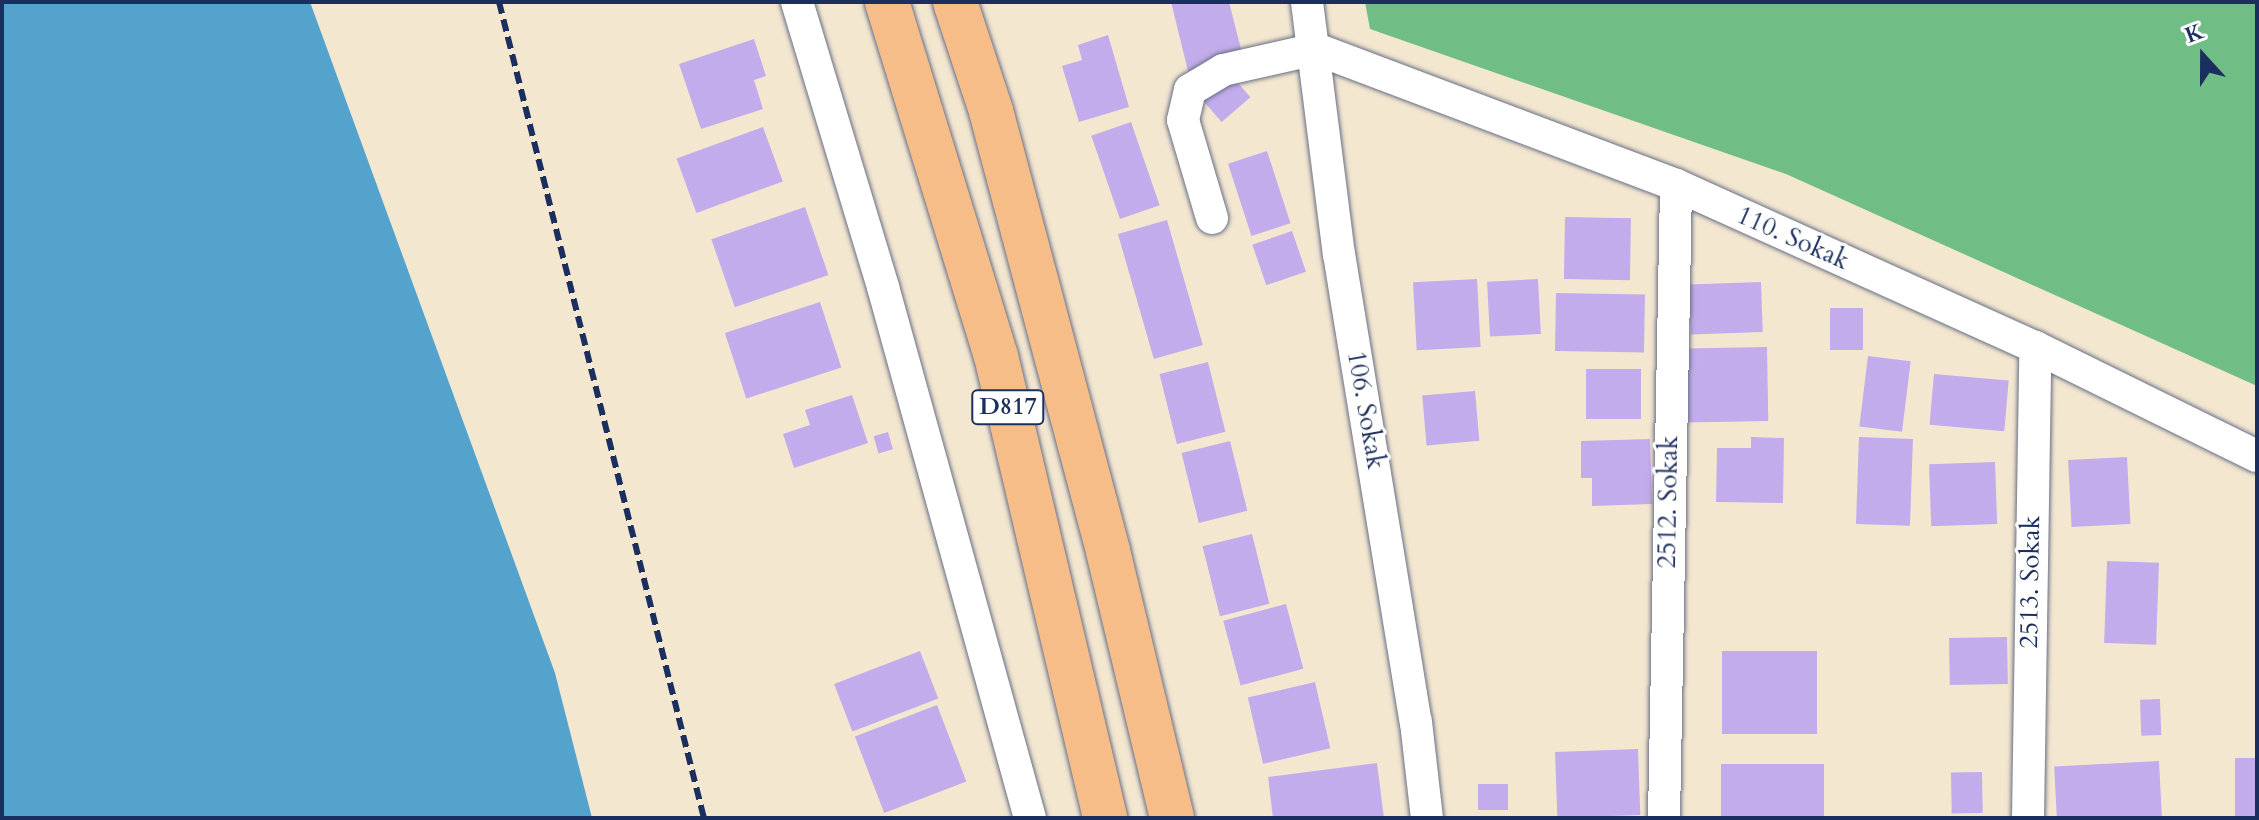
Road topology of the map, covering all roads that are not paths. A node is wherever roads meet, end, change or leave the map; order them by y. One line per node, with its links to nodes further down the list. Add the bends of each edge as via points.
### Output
1 (797, 2): 10 (street, via 883,287)
2 (887, 2): 11 (highway, D817, via 996,356)
3 (955, 2): 12 (highway, D817, via 991,111)
4 (1307, 2): 5 (street, 106. Sokak)
5 (1316, 49): 6 (street, 110. Sokak); 7 (street, via 1223,70 1190,90 1183,120); 13 (street, 106. Sokak, via 1339,254 1412,691)
6 (1676, 185): 8 (street, 110. Sokak); 14 (street, 2512. Sokak)
7 (1212, 218)
8 (2035, 347): 9 (street, 110. Sokak); 15 (street, 2513. Sokak)
9 (2257, 456)
10 (1030, 818)
11 (1105, 818)
12 (1172, 818)
13 (1427, 818)
14 (1664, 818)
15 (2028, 818)

